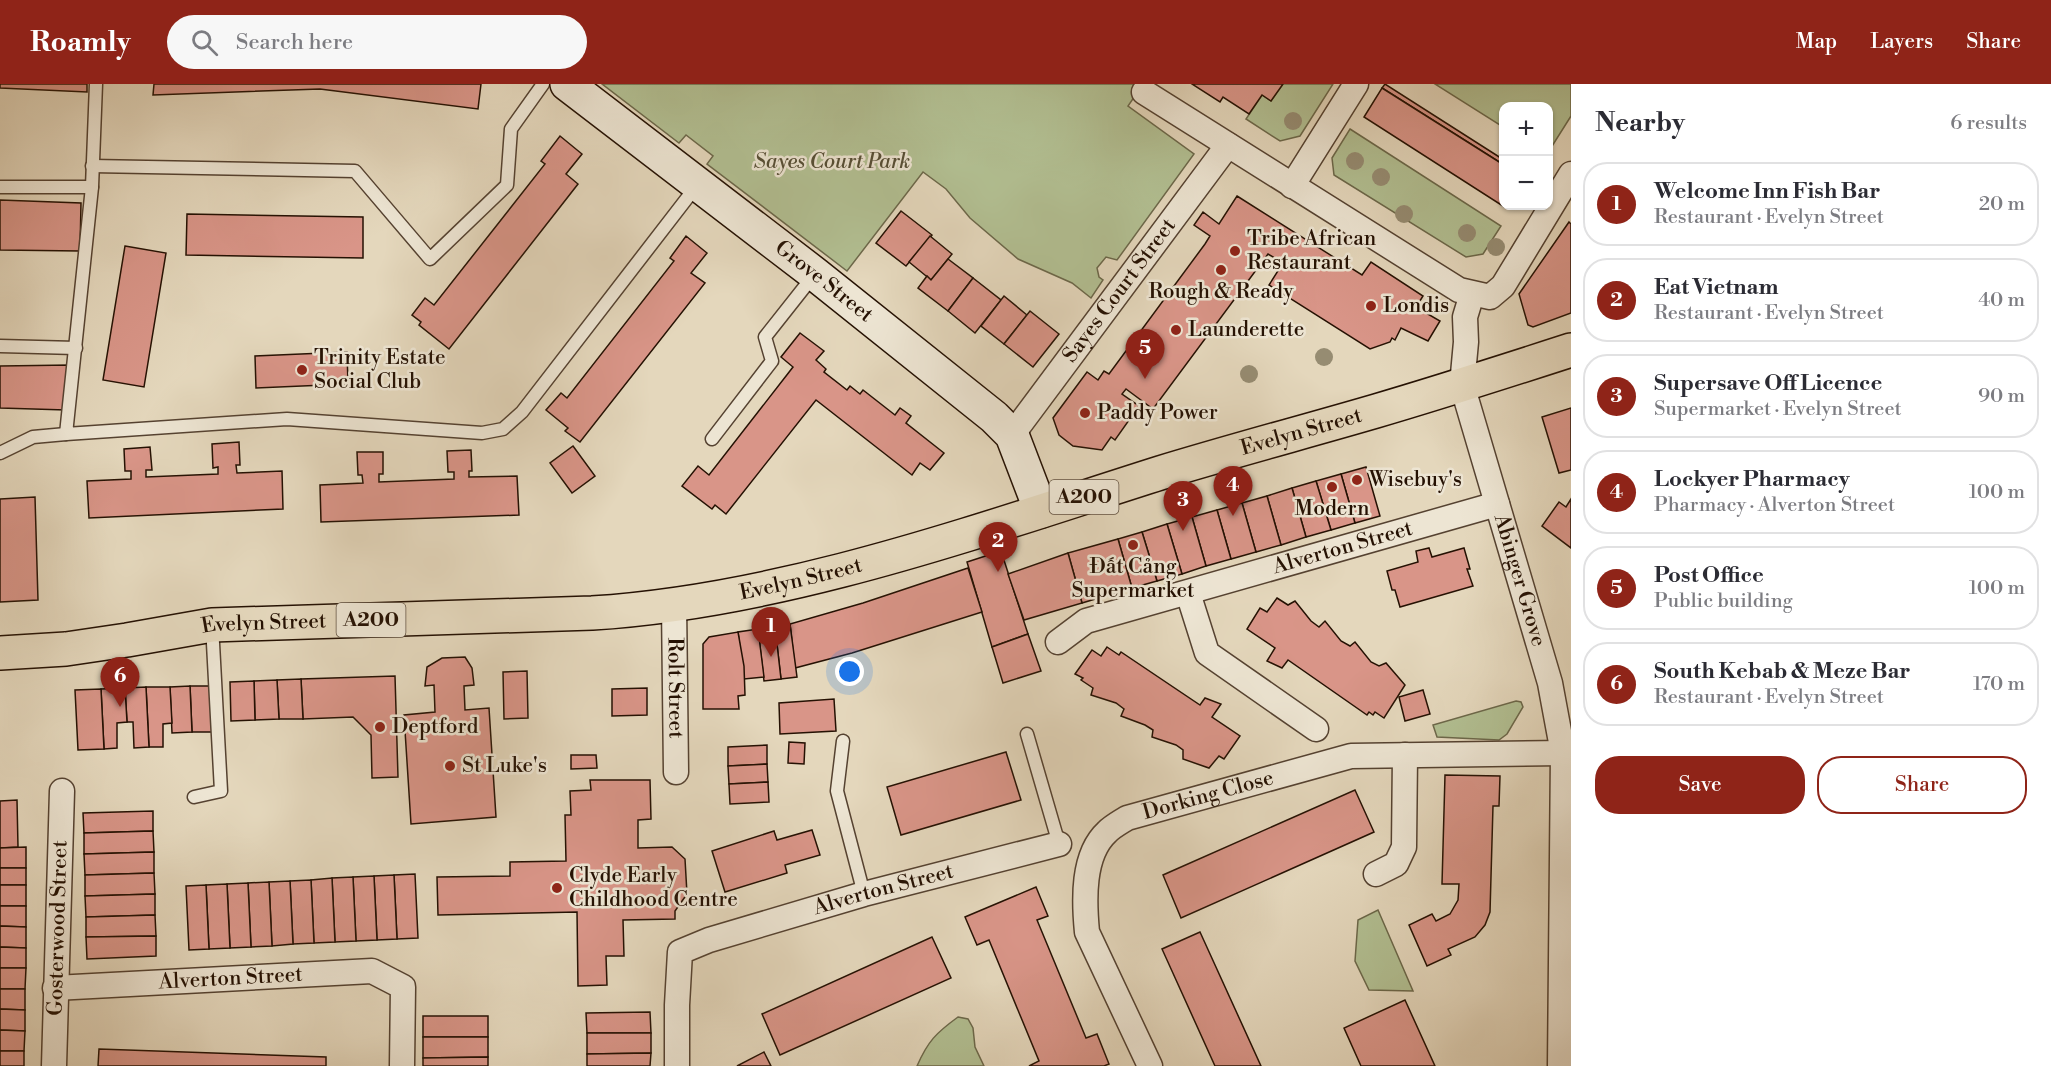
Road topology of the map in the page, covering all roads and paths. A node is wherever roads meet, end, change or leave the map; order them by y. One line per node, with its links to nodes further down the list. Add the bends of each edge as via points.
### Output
1 (96, 84): 7 (lane)
2 (543, 84): 7 (lane, via 511,129 507,185 430,259 355,171)
3 (567, 84): 9 (main road, Grove Street)
4 (1356, 84): 10 (street)
5 (1144, 92): 6 (street)
6 (1228, 145): 10 (street); 20 (street, Sayes Court Street)
7 (92, 166): 12 (lane)
8 (1571, 174): 14 (street, via 1503,286 1490,297)
9 (698, 184): 13 (main road, Grove Street); 19 (lane, via 522,412 503,429 482,433 287,419)
10 (1292, 186): 14 (street, via 1459,290)
11 (0, 187): 12 (lane)
12 (92, 187): 16 (lane)
13 (815, 274): 20 (main road, Grove Street); 21 (lane, via 765,337 772,362)
14 (1472, 294): 18 (street, via 1465,317)
15 (0, 346): 16 (lane)
16 (76, 348): 19 (lane)
17 (1571, 350): 18 (main road, Evelyn Street / A200)
18 (1462, 385): 23 (street, Abinger Grove); 24 (main road, Evelyn Street / A200)
19 (66, 434): 22 (lane, via 33,437)
20 (1012, 435): 24 (main road, Grove Street)
21 (712, 439)
22 (0, 453)
23 (1497, 504): 25 (street, Alverton Street); 30 (street, Abinger Grove)
24 (1041, 511): 26 (main road, Evelyn Street / A200, via 849,568 728,596)
25 (1188, 593): 28 (street, Alverton Street, via 1086,621); 31 (street, via 1207,653)
26 (674, 604): 27 (main road, Evelyn Street / A200, via 591,613); 36 (street, Rolt Street)
27 (212, 625): 29 (main road, Evelyn Street / A200, via 66,649); 38 (lane, via 222,791)
28 (1058, 642)
29 (0, 653)
30 (1562, 692): 34 (street, Abinger Grove)
31 (1316, 729)
32 (1027, 734): 39 (lane)
33 (843, 741): 41 (lane, via 837,791)
34 (1563, 753): 35 (street, Dorking Close); 42 (street, Abinger Grove)
35 (1406, 755): 40 (street, via 1404,847 1396,864); 48 (street, Dorking Close, via 1351,756 1127,818 1106,832 1092,854 1087,878 1088,932)
36 (676, 772)
37 (62, 791): 43 (street, Gosterwood Street)
38 (194, 797)
39 (1059, 844): 41 (street, Alverton Street)
40 (1376, 874)
41 (864, 894): 47 (street, Alverton Street, via 680,952)
42 (1566, 904): 44 (street, Abinger Grove)
43 (55, 988): 45 (street, Gosterwood Street); 46 (street, Alverton Street, via 372,971 403,987)
44 (1555, 1064)
45 (54, 1066)
46 (402, 1066)
47 (677, 1066)
48 (1150, 1066)

